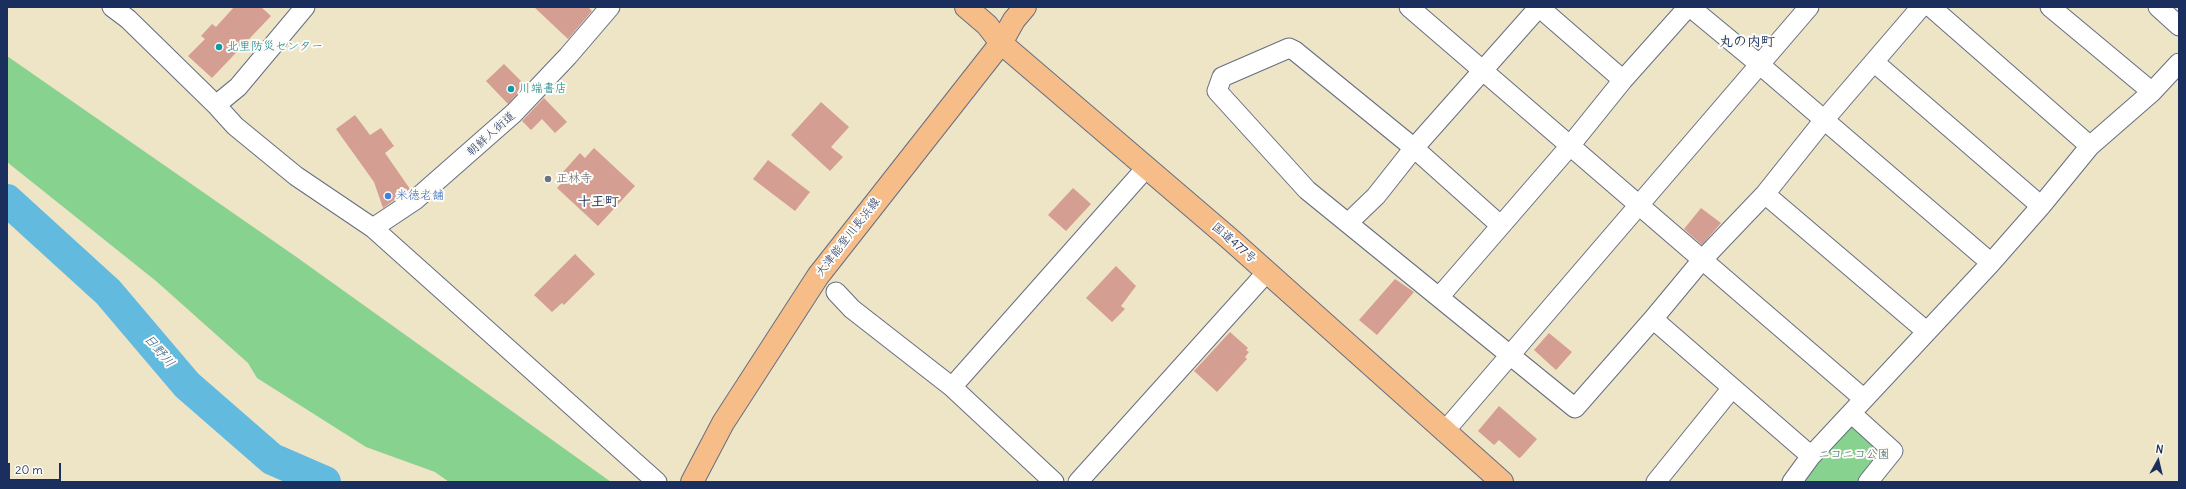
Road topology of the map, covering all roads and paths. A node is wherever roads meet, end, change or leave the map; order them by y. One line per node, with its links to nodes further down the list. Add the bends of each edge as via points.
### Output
1 (112, 7): 22 (street, via 128,19)
2 (306, 7): 22 (street, via 238,87)
3 (610, 7): 33 (street, 朝鮮人街道, via 514,113 414,200)
4 (966, 7): 15 (main road, 国道477号, via 987,25)
5 (1026, 7): 15 (main road, 大津能登川長浜線, via 1014,20)
6 (1409, 7): 19 (street)
7 (1539, 7): 19 (street); 20 (street)
8 (1689, 7): 18 (street); 20 (street)
9 (1809, 7): 18 (street)
10 (1921, 7): 16 (street)
11 (1931, 7): 24 (street)
12 (2050, 7): 21 (street)
13 (2158, 7): 14 (street)
14 (2179, 26)
15 (1001, 43): 27 (main road, 国道477号); 48 (main road, 大津能登川長浜線, via 818,276 723,422)
16 (1874, 62): 23 (street); 30 (street)
17 (2179, 63): 21 (street)
18 (1760, 64): 23 (street); 29 (street)
19 (1482, 71): 25 (street); 26 (street)
20 (1623, 80): 25 (street)
21 (2152, 92): 24 (street)
22 (216, 104): 33 (street, via 235,126 296,176)
23 (1824, 120): 28 (street); 35 (street)
24 (2090, 146): 30 (street)
25 (1569, 147): 29 (street); 32 (street)
26 (1414, 148): 31 (street, via 1376,196); 31 (street, via 1289,48 1222,76 1217,91 1307,190); 32 (street)
27 (1146, 168): 36 (main road, 国道477号); 42 (street)
28 (1765, 194): 34 (street); 40 (street)
29 (1638, 205): 34 (street); 41 (street)
30 (2041, 206): 35 (street)
31 (1349, 222): 38 (street)
32 (1500, 225): 38 (street)
33 (373, 228): 47 (street)
34 (1702, 260): 39 (street); 44 (street)
35 (1991, 263): 40 (street)
36 (1267, 272): 45 (main road, 国道477号); 50 (street)
37 (836, 292): 42 (street, via 852,309)
38 (1440, 296): 41 (street)
39 (1653, 319): 41 (street, via 1575,408); 43 (street)
40 (1926, 331): 44 (street)
41 (1510, 356): 45 (street)
42 (952, 387): 49 (street)
43 (1732, 388): 46 (street); 52 (street)
44 (1858, 406): 46 (street); 54 (street, via 1893,451)
45 (1444, 432): 51 (main road, 国道477号)
46 (1811, 456): 53 (street)
47 (657, 482)
48 (692, 482)
49 (1054, 482)
50 (1078, 482)
51 (1502, 482)
52 (1656, 482)
53 (1792, 482)
54 (1868, 482)

